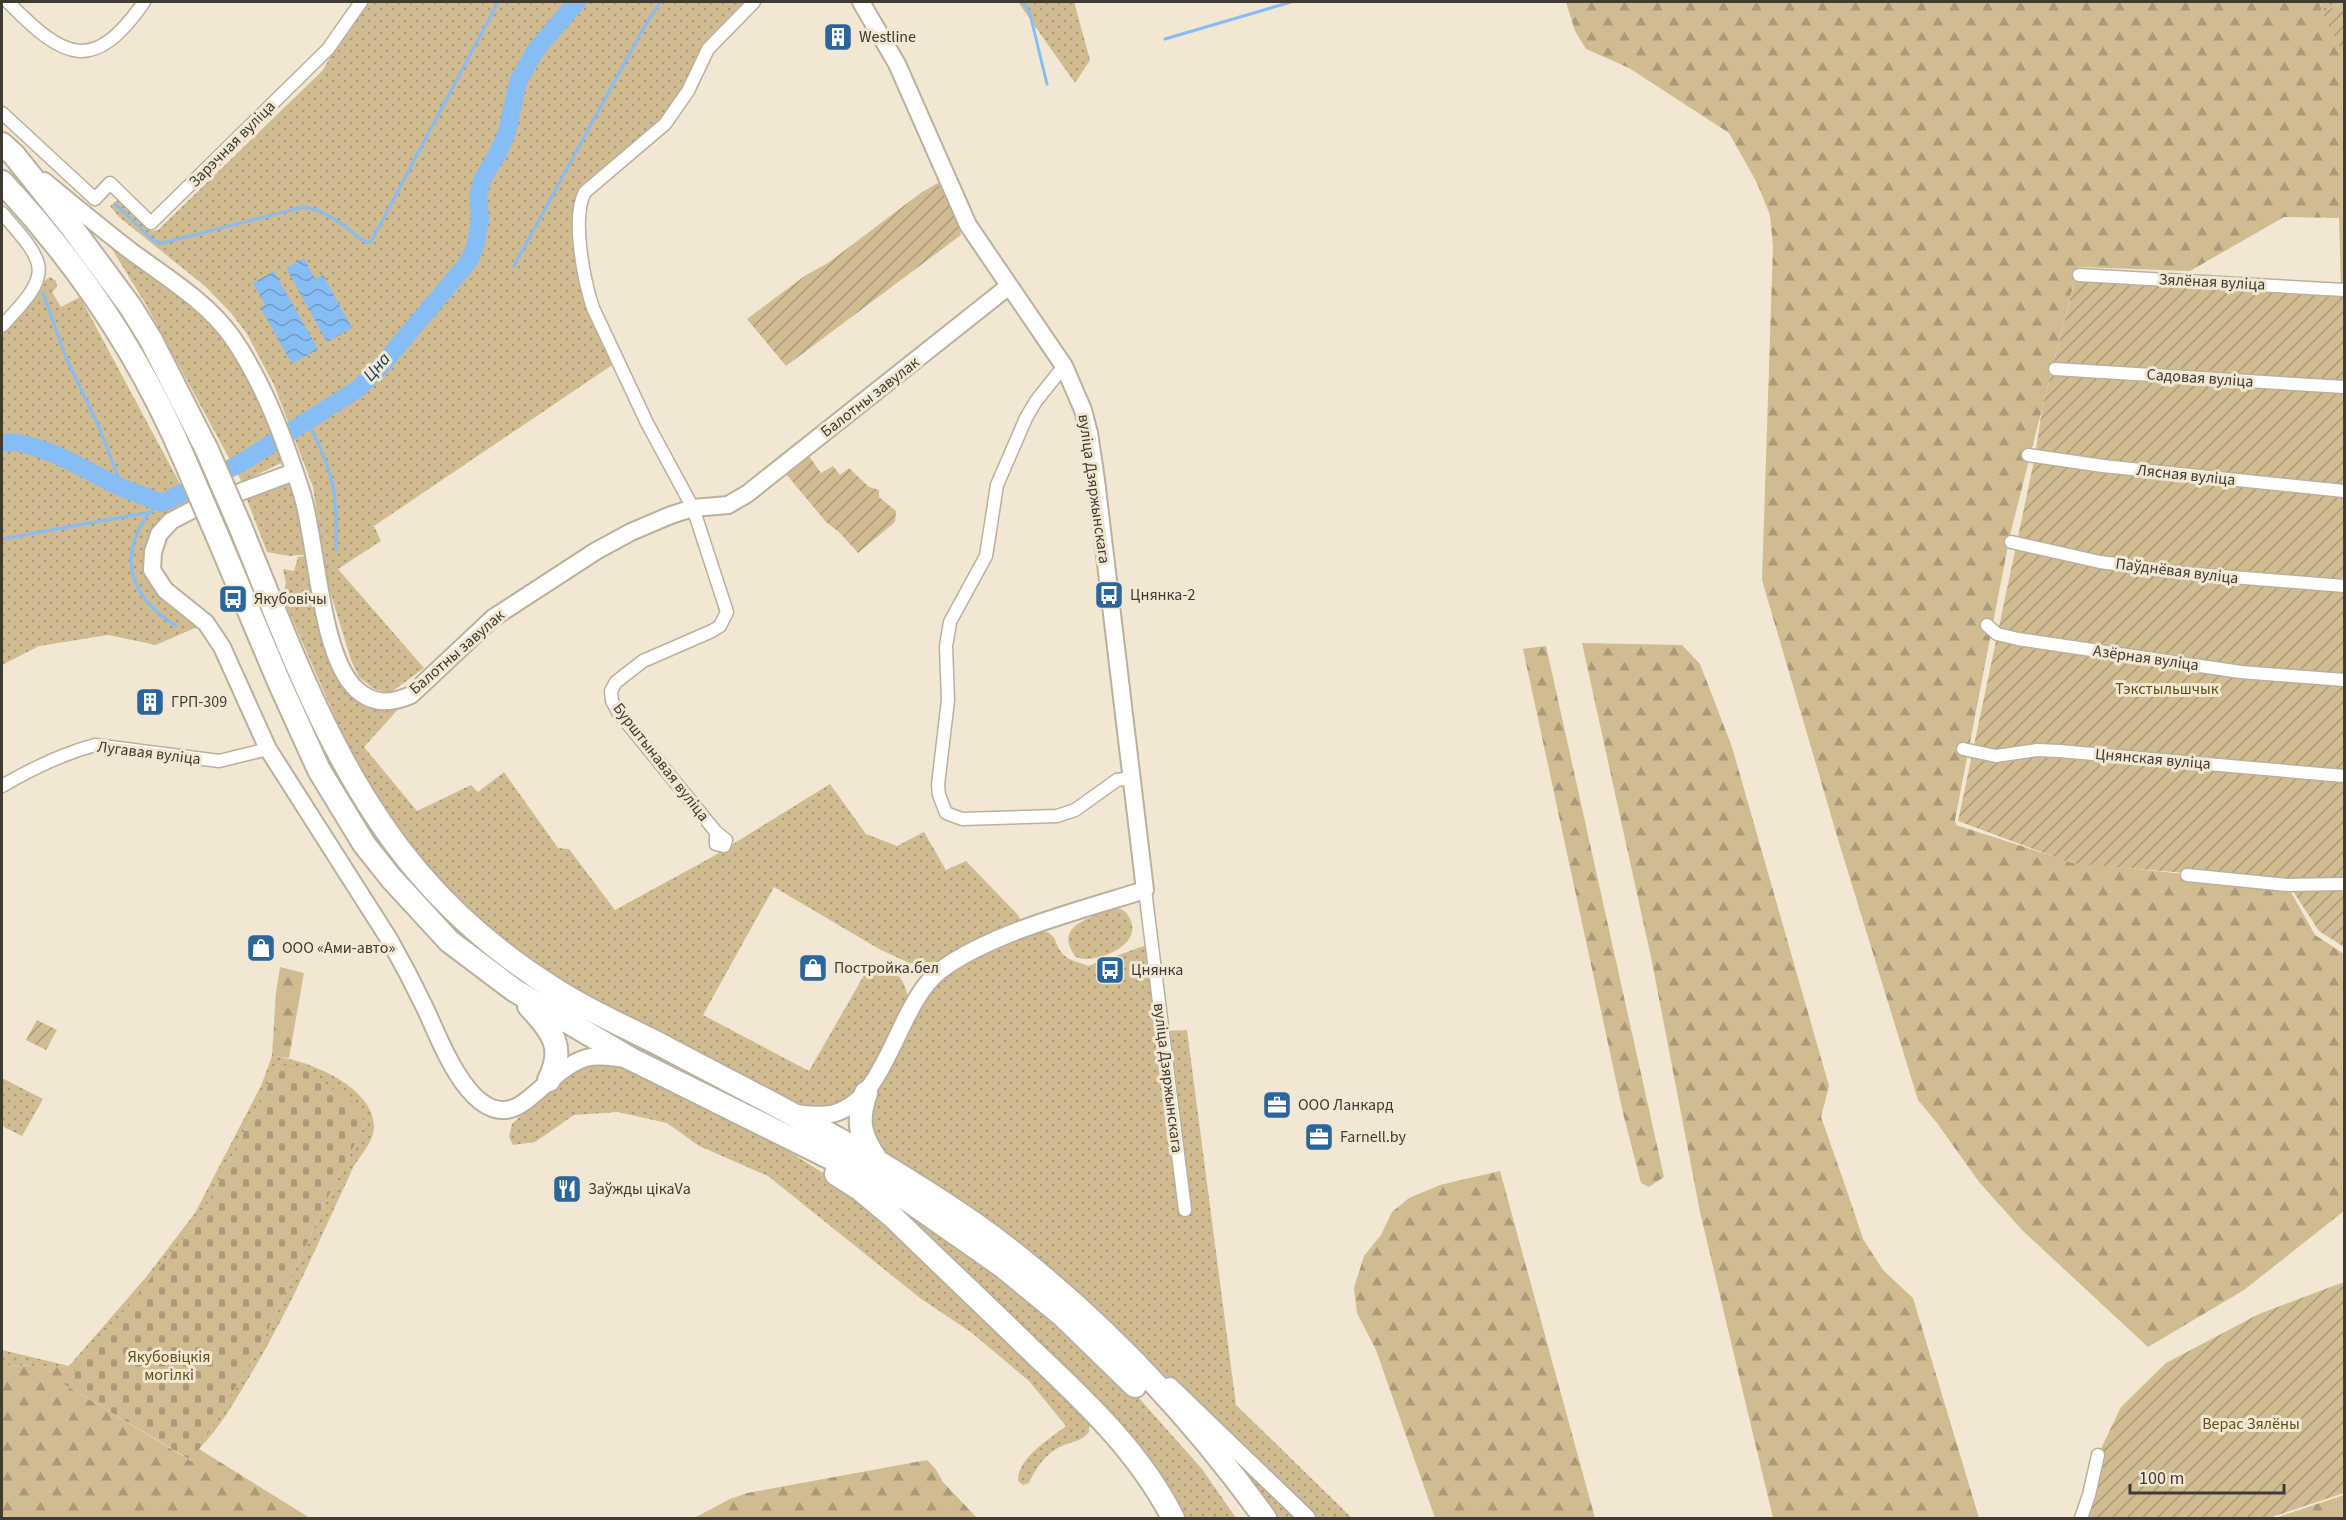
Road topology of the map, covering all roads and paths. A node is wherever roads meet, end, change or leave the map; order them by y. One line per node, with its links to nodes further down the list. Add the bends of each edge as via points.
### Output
1 (8, 2): 2 (street, via 50,39 71,50 88,51 118,34)
2 (144, 2)
3 (361, 2): 6 (street, Зарэчная вуліца, via 328,49 151,223 110,183 95,199)
4 (754, 2): 20 (street, via 708,49 688,91 665,124 585,192 579,202 586,289 592,308)
5 (861, 2): 11 (main road, вуліца Дзяржынскага, via 897,64 968,225)
6 (2, 113)
7 (8, 150): 18 (main road, Балотны завулак, via 218,321 244,357); 39 (highway, bridge, via 70,225 152,340 207,450 335,749 365,801 419,873 456,912 511,959 560,992)
8 (2, 182): 34 (highway, bridge, via 45,231 103,309 138,368 174,435 314,761 364,844 449,940)
9 (2, 213): 13 (street, via 32,248 39,277 33,290)
10 (2079, 275): 12 (street, Зялёная вуліца)
11 (1009, 286): 14 (main road, вуліца Дзяржынскага); 20 (main road, Балотны завулак, via 747,494 728,505)
12 (2344, 290)
13 (2, 326)
14 (1064, 366): 28 (main road, вуліца Дзяржынскага, via 1089,433); 28 (street, via 1026,418 997,485 986,556 950,622 939,795 946,813 962,819 1057,816 1075,810 1117,780)
15 (2055, 369): 16 (street, Садовая вуліца)
16 (2344, 387)
17 (2028, 455): 19 (street, Лясная вуліца)
18 (294, 472): 20 (main road, Балотны завулак, via 304,502 329,630 342,667 356,689 376,701 386,702 411,695 493,618 578,562 631,532); 25 (main road, via 171,521 159,534 153,552 152,570 165,590 206,623 222,647)
19 (2344, 491)
20 (693, 508): 30 (street, Бурштынавая вуліца, via 727,612 720,626 643,662 616,682 611,691 618,712)
21 (2011, 542): 22 (street, Паўднёвая вуліца, via 2100,562 2182,573)
22 (2344, 586)
23 (1988, 625): 24 (street, Азёрная вуліца, via 1997,634 2029,641 2241,672)
24 (2344, 680)
25 (268, 748): 29 (street, Лугавая вуліца, via 219,761 95,745); 36 (main road, via 389,939 459,1080 485,1104 512,1109)
26 (1963, 749): 27 (street, Цнянская вуліца, via 1996,756 2059,751)
27 (2344, 776)
28 (1131, 778): 33 (main road, вуліца Дзяржынскага)
29 (2, 786)
30 (716, 832)
31 (2187, 875): 32 (street, via 2287,885)
32 (2344, 884)
33 (1145, 890): 37 (main road, via 1011,935 942,969 929,980 913,1005); 41 (street, вуліца Дзяржынскага)
34 (514, 990): 35 (highway); 36 (highway, via 543,1020 556,1041 556,1066)
35 (631, 1059): 36 (main road, via 585,1059); 38 (highway)
36 (549, 1080)
37 (866, 1093): 39 (main road, via 853,1105 834,1113); 40 (highway, via 861,1132)
38 (706, 1096): 44 (highway, via 861,1190 892,1216 1096,1414 1149,1476); 45 (highway, via 890,1186 1002,1266 1109,1360 1193,1450)
39 (790, 1113): 40 (highway)
40 (878, 1162): 42 (highway, via 1006,1246)
41 (1185, 1210)
42 (1112, 1339): 46 (highway, via 1205,1440); 47 (main road, via 1161,1377)
43 (2098, 1455): 48 (street)
44 (1173, 1518)
45 (1248, 1518)
46 (1265, 1518)
47 (1307, 1518)
48 (2081, 1518)

